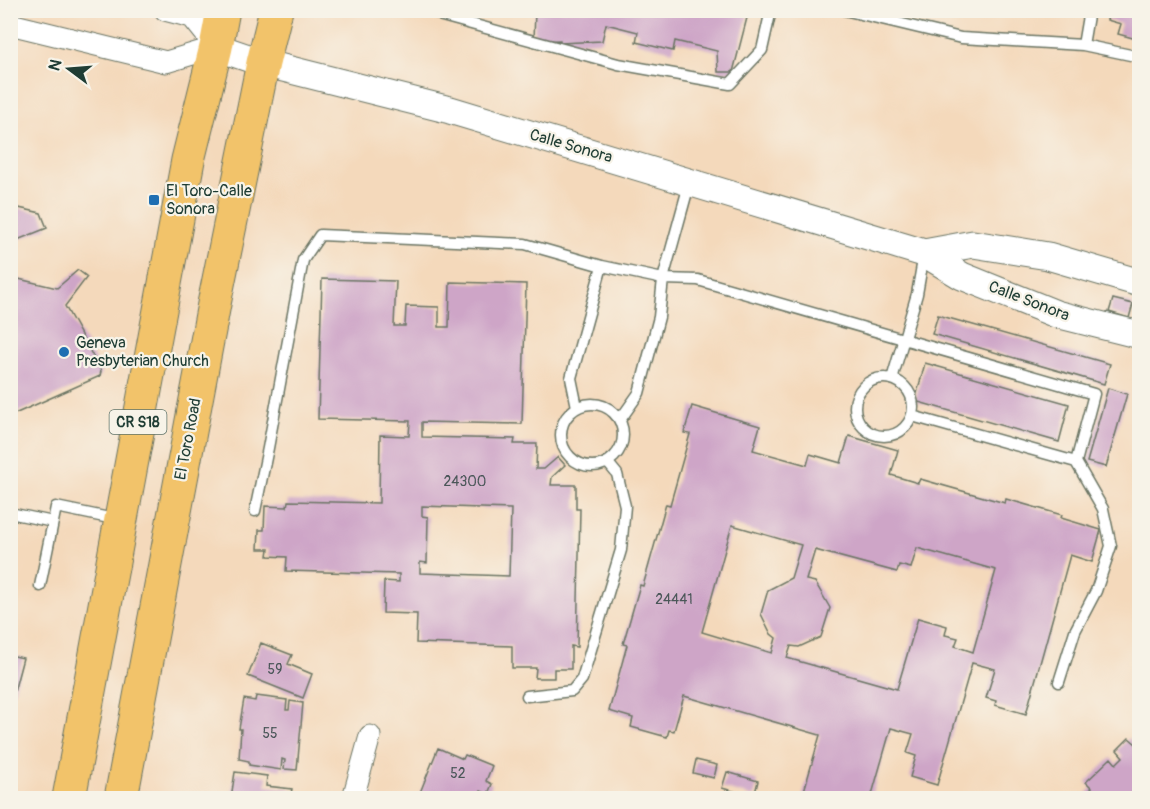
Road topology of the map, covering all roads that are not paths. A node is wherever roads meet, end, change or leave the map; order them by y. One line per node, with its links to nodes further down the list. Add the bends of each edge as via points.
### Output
1 (165, 10): 10 (street, via 192,17)
2 (223, 10): 10 (main road, CR S18)
3 (276, 10): 12 (main road, El Toro Road / CR S18)
4 (434, 10): 5 (lane, via 442,16 618,64 730,84 762,50)
5 (771, 10)
6 (844, 10): 9 (lane, via 961,38)
7 (1089, 10): 9 (lane)
8 (10, 24): 10 (street, via 166,62)
9 (1083, 45): 11 (lane)
10 (216, 47): 12 (street, Calle Sonora); 28 (main road, CR S18, via 188,160)
11 (1140, 57)
12 (263, 63): 13 (street, Calle Sonora, via 450,110); 35 (main road, El Toro Road / CR S18)
13 (690, 181): 14 (street, Calle Sonora); 16 (lane)
14 (924, 253): 17 (street, Calle Sonora, via 973,244 1048,256); 18 (street, Calle Sonora, via 962,276 1056,314); 19 (lane)
15 (602, 266): 16 (lane); 21 (lane, via 571,378); 26 (lane, via 525,244 320,235 303,260)
16 (663, 279): 19 (lane, via 698,280); 23 (lane, via 659,317 639,393)
17 (1140, 283)
18 (1140, 335)
19 (904, 340): 20 (lane); 24 (lane, via 1094,394)
20 (892, 379): 22 (lane, via 910,393); 22 (lane, via 870,381 861,389 855,399 858,422 875,436 886,437 907,426)
21 (577, 407): 23 (lane, via 601,404); 25 (lane, via 562,426 564,450 572,460 584,465)
22 (912, 416): 24 (lane)
23 (620, 420): 25 (lane, via 622,444)
24 (1076, 462): 31 (lane, via 1103,509 1111,546 1096,591 1074,631)
25 (608, 463): 32 (lane, via 617,474 625,506 621,550 582,679 572,691)
26 (255, 510)
27 (10, 513): 29 (lane)
28 (120, 521): 29 (lane, via 56,507); 34 (main road, CR S18)
29 (53, 522): 30 (lane)
30 (40, 586)
31 (1059, 682)
32 (527, 696)
33 (370, 736): 36 (street)
34 (69, 798)
35 (121, 798)
36 (353, 798)

